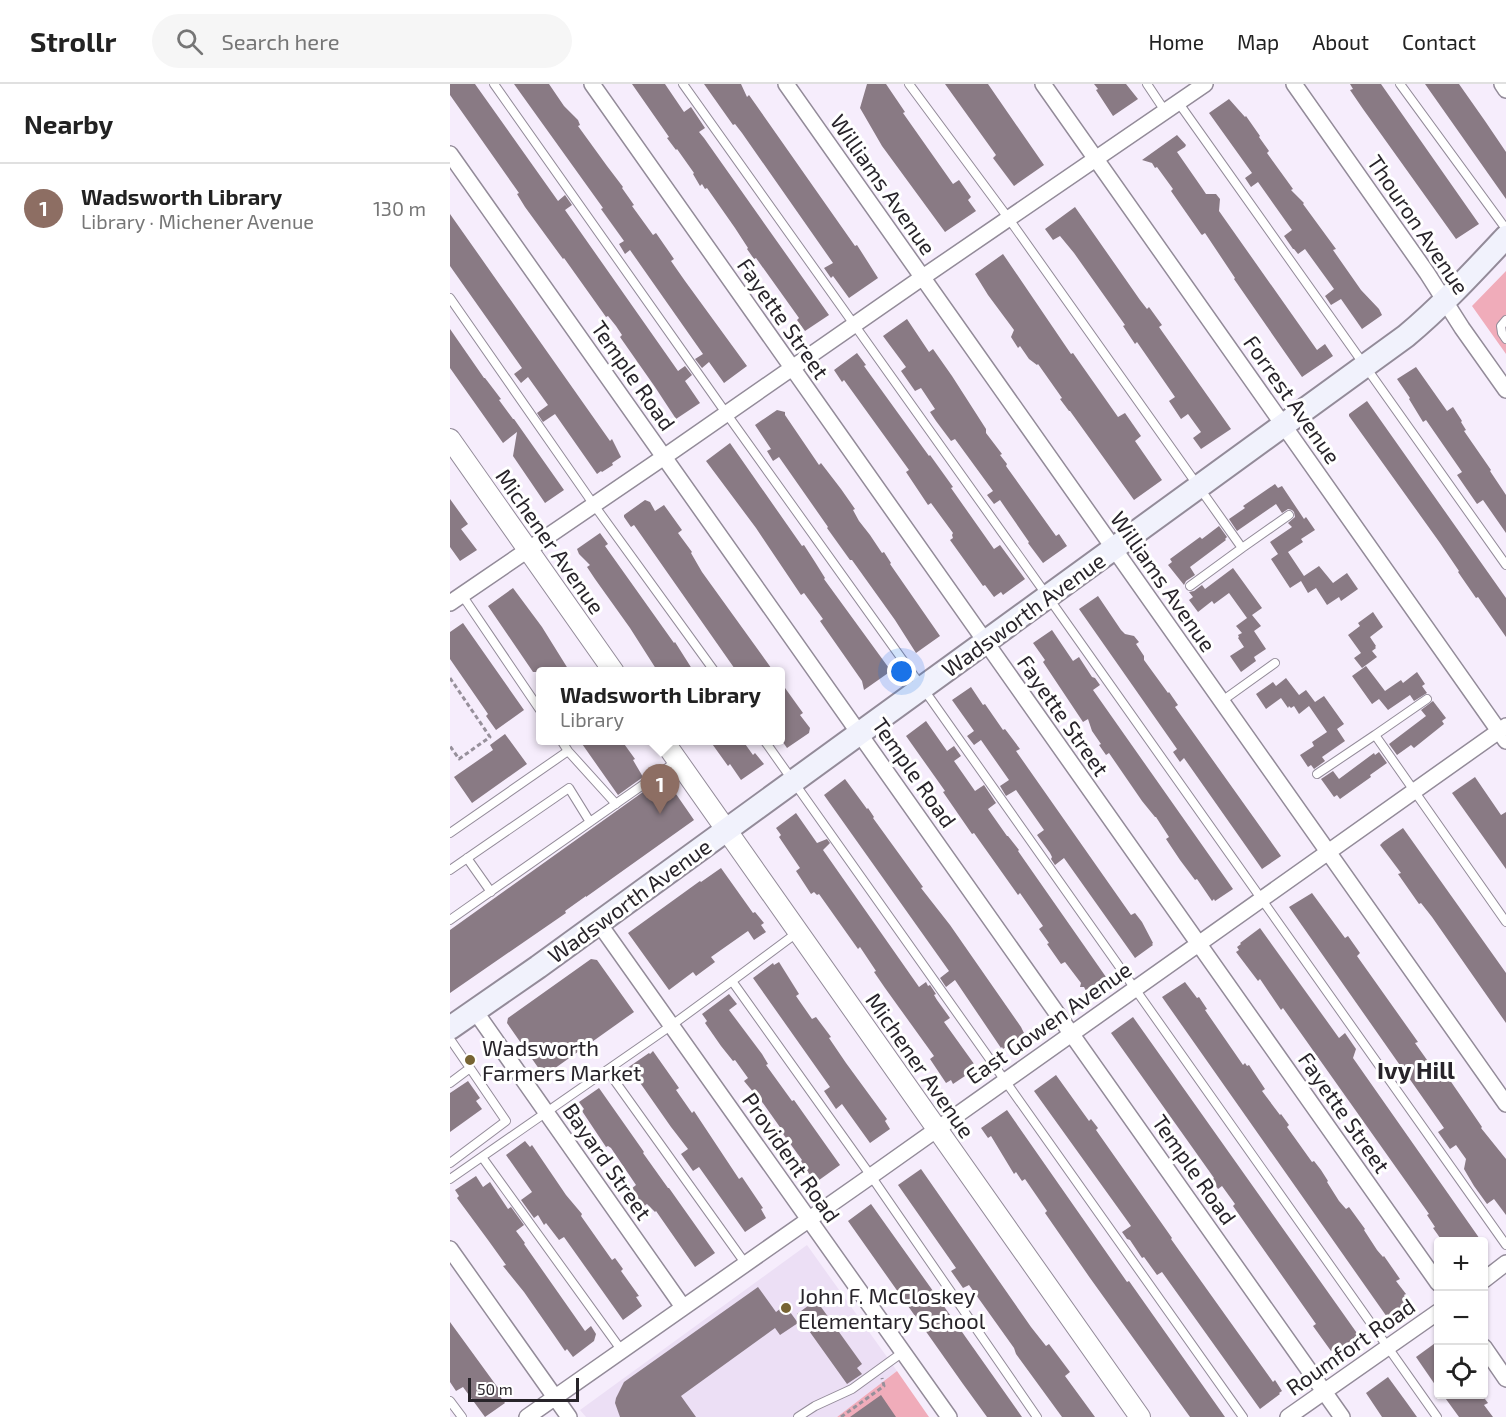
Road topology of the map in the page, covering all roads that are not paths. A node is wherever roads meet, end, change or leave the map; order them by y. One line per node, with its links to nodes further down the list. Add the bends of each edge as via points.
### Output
1 (494, 84): 29 (lane)
2 (592, 84): 27 (street, Fayette Street)
3 (683, 84): 24 (lane)
4 (786, 84): 20 (street, Williams Avenue)
5 (909, 84): 17 (lane)
6 (1042, 84): 16 (street, Forrest Avenue)
7 (1147, 84): 14 (lane)
8 (1205, 84): 13 (street)
9 (1294, 84): 22 (street, Thouron Avenue)
10 (1400, 84): 18 (lane)
11 (1502, 84): 12 (street)
12 (1506, 90)
13 (1185, 95): 14 (street); 26 (lane)
14 (1165, 111): 16 (street)
15 (450, 154): 32 (street, Temple Road)
16 (1096, 159): 17 (street); 30 (street, Forrest Avenue)
17 (1009, 219): 20 (street); 33 (lane)
18 (1506, 229)
19 (1506, 237): 22 (main road, Wadsworth Avenue)
20 (923, 278): 24 (street); 36 (street, Williams Avenue)
21 (450, 298): 34 (lane)
22 (1445, 300): 26 (main road, Wadsworth Avenue, via 1414,330); 28 (street, Thouron Avenue)
23 (1506, 320): 25 (lane, via 1501,326)
24 (854, 325): 27 (street); 41 (lane)
25 (1506, 339)
26 (1366, 366): 30 (main road, Wadsworth Avenue); 39 (lane)
27 (792, 368): 29 (street); 43 (street, Fayette Street)
28 (1506, 390)
29 (726, 413): 32 (street); 47 (lane)
30 (1284, 426): 33 (main road, Wadsworth Avenue); 51 (street, Forrest Avenue)
31 (450, 439): 38 (street, Michener Avenue)
32 (664, 457): 34 (street); 52 (street, Temple Road)
33 (1199, 487): 36 (main road, Wadsworth Avenue); 37 (lane)
34 (594, 505): 38 (street); 46 (lane)
35 (1289, 515): 37 (lane)
36 (1114, 548): 41 (main road, Wadsworth Avenue); 49 (street, Williams Avenue)
37 (1242, 548): 40 (lane)
38 (528, 551): 42 (street); 45 (street, Michener Avenue)
39 (1506, 565)
40 (1190, 586)
41 (1048, 597): 43 (main road, Wadsworth Avenue); 70 (lane)
42 (456, 599): 50 (lane)
43 (985, 641): 47 (main road, Wadsworth Avenue); 75 (street, Fayette Street)
44 (1275, 663): 49 (lane)
45 (610, 667)
46 (711, 667)
47 (922, 687): 52 (main road, Wadsworth Avenue); 77 (lane)
48 (1427, 699): 53 (lane)
49 (1222, 701): 66 (street, Williams Avenue)
50 (536, 705)
51 (1504, 732): 61 (street, East Gowen Avenue)
52 (860, 733): 60 (main road, Wadsworth Avenue); 81 (street, Temple Road)
53 (1375, 735): 59 (lane); 61 (lane)
54 (564, 745): 57 (lane)
55 (666, 745): 58 (street, Michener Avenue)
56 (767, 745): 60 (lane)
57 (568, 751): 62 (lane); 65 (lane)
58 (678, 761): 62 (lane); 64 (street, Michener Avenue)
59 (1317, 774)
60 (794, 781): 64 (main road, Wadsworth Avenue); 85 (lane)
61 (1414, 791): 66 (street, East Gowen Avenue); 73 (lane)
62 (616, 804): 63 (lane)
63 (590, 822): 67 (lane, via 569,788); 69 (lane)
64 (725, 830): 72 (main road, Wadsworth Avenue); 74 (street, Michener Avenue)
65 (450, 833)
66 (1328, 852): 70 (street, East Gowen Avenue); 87 (street, Williams Avenue)
67 (467, 858): 68 (lane); 69 (lane)
68 (450, 870)
69 (491, 892): 71 (lane)
70 (1262, 898): 75 (street, East Gowen Avenue); 95 (lane)
71 (450, 920)
72 (598, 922): 78 (main road, Wadsworth Avenue); 79 (street, Provident Road)
73 (1506, 922)
74 (798, 932): 76 (lane); 89 (street, Michener Avenue)
75 (1198, 943): 77 (street, East Gowen Avenue); 99 (street, Fayette Street)
76 (732, 981): 79 (lane); 92 (lane)
77 (1135, 989): 81 (street, East Gowen Avenue); 103 (lane)
78 (475, 1011): 80 (main road, Wadsworth Avenue); 88 (street, Bayard Street)
79 (672, 1025): 84 (lane); 94 (street, Provident Road)
80 (450, 1028)
81 (1072, 1033): 85 (street, East Gowen Avenue); 108 (street, Temple Road)
82 (450, 1039): 83 (lane)
83 (470, 1068): 86 (lane); 91 (lane, via 506,1121)
84 (607, 1070): 88 (lane); 97 (lane)
85 (1005, 1080): 89 (street, East Gowen Avenue); 118 (lane)
86 (450, 1083)
87 (1506, 1104)
88 (546, 1112): 90 (lane); 101 (street, Bayard Street)
89 (936, 1129): 92 (street, East Gowen Avenue); 117 (street, Michener Avenue)
90 (482, 1157): 93 (lane); 104 (lane)
91 (450, 1162)
92 (871, 1176): 94 (street, East Gowen Avenue); 116 (lane)
93 (450, 1179)
94 (808, 1219): 97 (street, East Gowen Avenue); 105 (street, Provident Road)
95 (1506, 1245)
96 (450, 1249): 109 (street)
97 (745, 1263): 101 (street, East Gowen Avenue)
98 (1506, 1263): 100 (street)
99 (1434, 1277)
100 (1488, 1277)
101 (683, 1306): 104 (street, East Gowen Avenue)
102 (1434, 1315): 103 (street, Roumfort Road)
103 (1388, 1347): 108 (street, Roumfort Road); 121 (lane)
104 (622, 1351): 109 (street, East Gowen Avenue)
105 (903, 1352): 114 (lane, via 852,1389); 115 (street, Provident Road)
106 (1488, 1353): 107 (street)
107 (1506, 1379)
108 (1324, 1392): 119 (street, Roumfort Road); 120 (street, Temple Road)
109 (555, 1397): 112 (street, East Gowen Avenue); 113 (street)
110 (450, 1401): 111 (lane)
111 (462, 1417)
112 (526, 1417)
113 (569, 1417)
114 (798, 1417)
115 (949, 1417)
116 (1037, 1417)
117 (1140, 1417)
118 (1244, 1417)
119 (1288, 1417)
120 (1342, 1417)
121 (1437, 1417)

